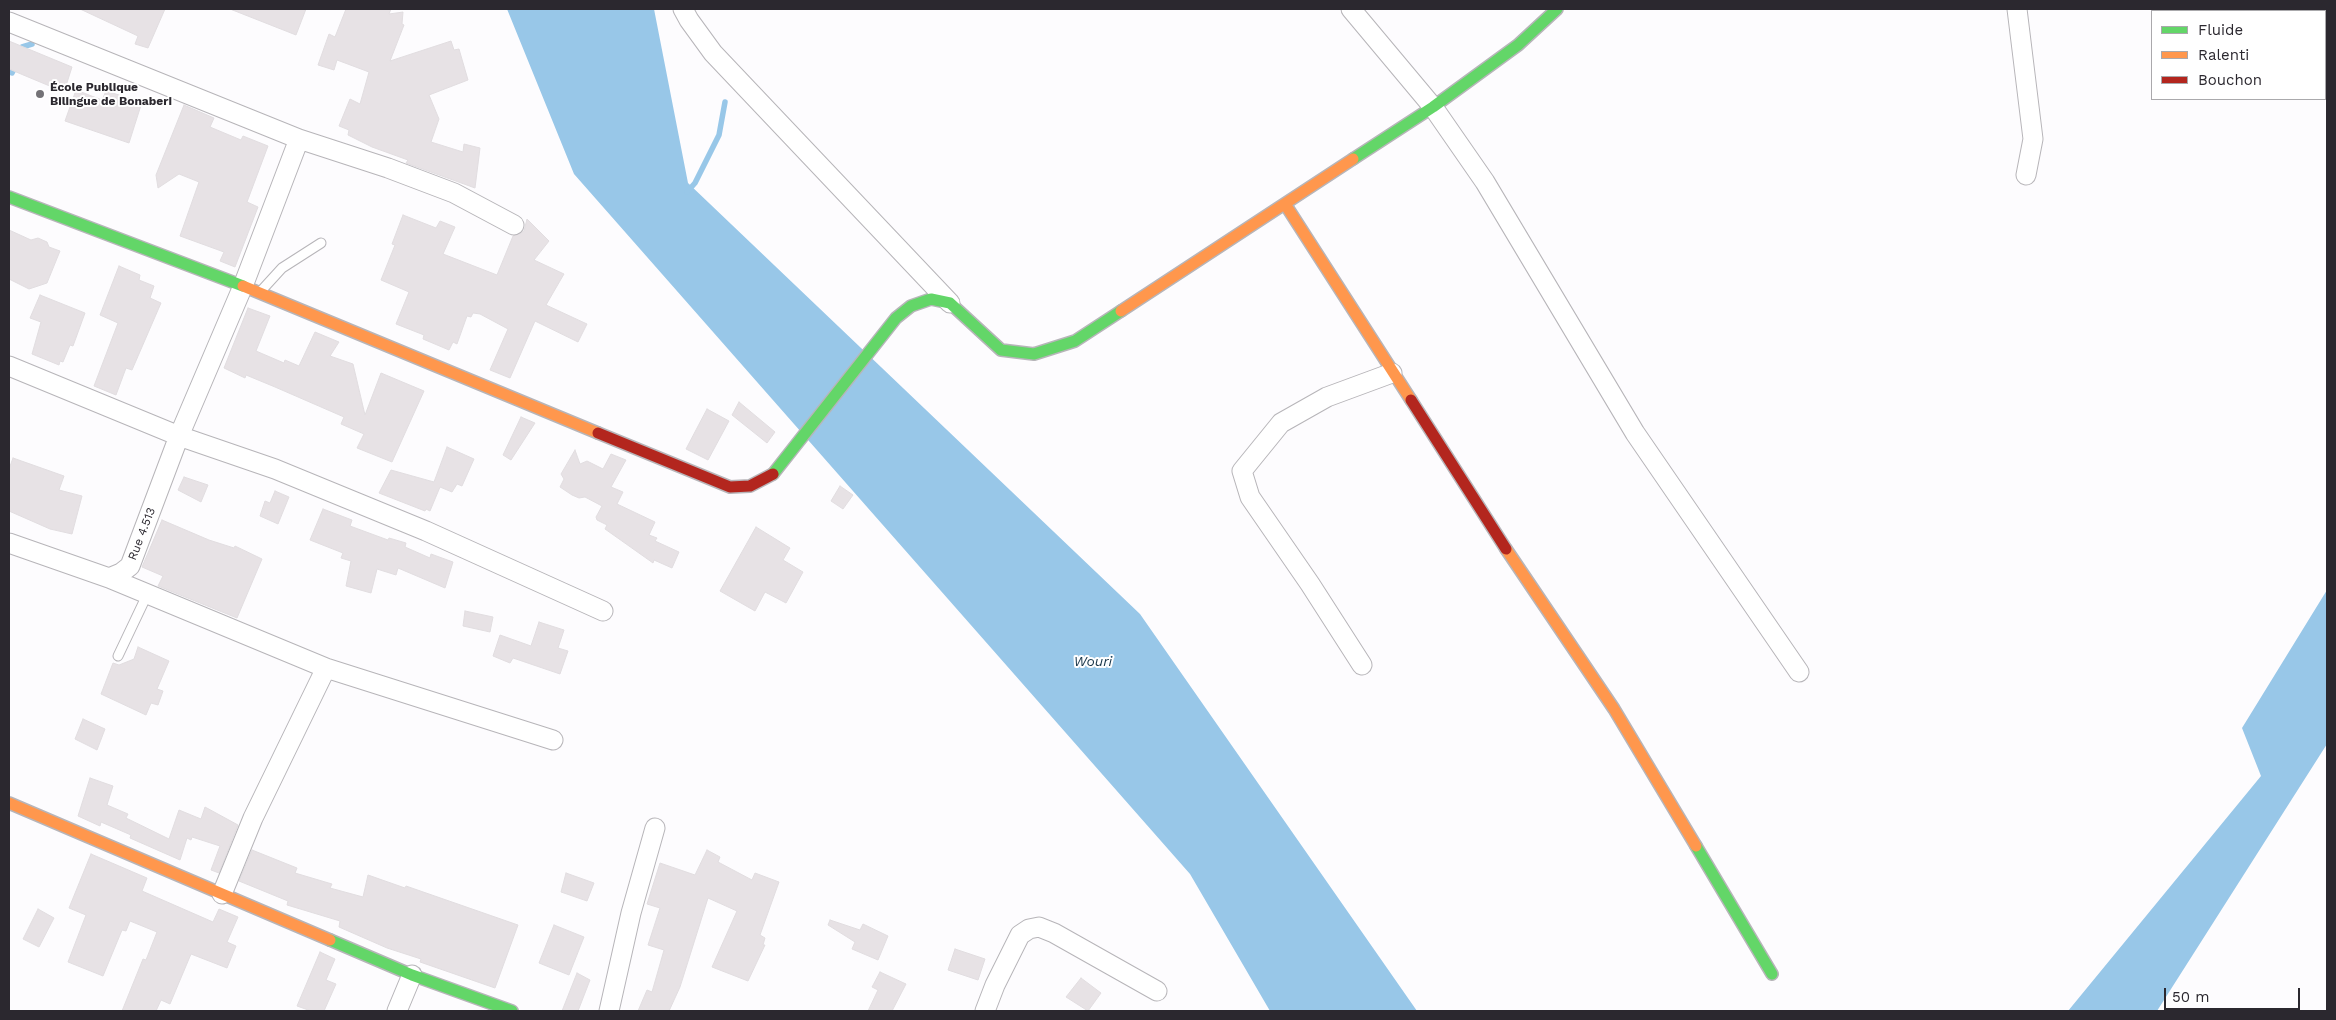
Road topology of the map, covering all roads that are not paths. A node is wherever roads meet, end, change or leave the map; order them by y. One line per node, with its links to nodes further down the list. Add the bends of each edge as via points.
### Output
1 (683, 9): 15 (street, via 714,53)
2 (1351, 9): 6 (street)
3 (1557, 9): 6 (street, via 1518,44)
4 (2017, 9): 8 (street, via 2033,139)
5 (9, 22): 7 (street)
6 (1433, 107): 10 (street); 26 (street, via 1485,182 1636,433)
7 (299, 139): 11 (street, via 454,193); 13 (street, Rue 4.513)
8 (2026, 175)
9 (9, 198): 13 (street)
10 (1285, 204): 15 (street, via 1075,341 1034,354 1001,350); 17 (street)
11 (514, 226)
12 (321, 243): 14 (lane, via 282,268)
13 (242, 286): 14 (street); 18 (street, Rue 4.513)
14 (260, 293): 15 (street, via 730,487 750,486 772,474 896,318 911,306 931,299)
15 (950, 303)
16 (9, 366): 18 (street)
17 (1392, 373): 24 (street, via 1326,397 1281,423 1242,471 1250,497); 31 (street, via 1614,709)
18 (179, 436): 20 (street, Rue 4.513, via 130,566); 22 (street, via 275,469 426,531)
19 (9, 543): 20 (street)
20 (109, 578): 21 (street)
21 (147, 595): 23 (lane); 25 (street)
22 (603, 611)
23 (118, 656)
24 (1362, 665)
25 (326, 668): 27 (street); 30 (street, via 253,818)
26 (1799, 672)
27 (553, 740)
28 (9, 803): 30 (street)
29 (655, 828): 36 (street, via 631,913)
30 (222, 894): 32 (street)
31 (1772, 974)
32 (412, 975): 34 (street); 35 (street)
33 (1157, 991): 37 (street, via 1054,932 1039,927 1020,935)
34 (397, 1011)
35 (512, 1011)
36 (609, 1011)
37 (985, 1011)

